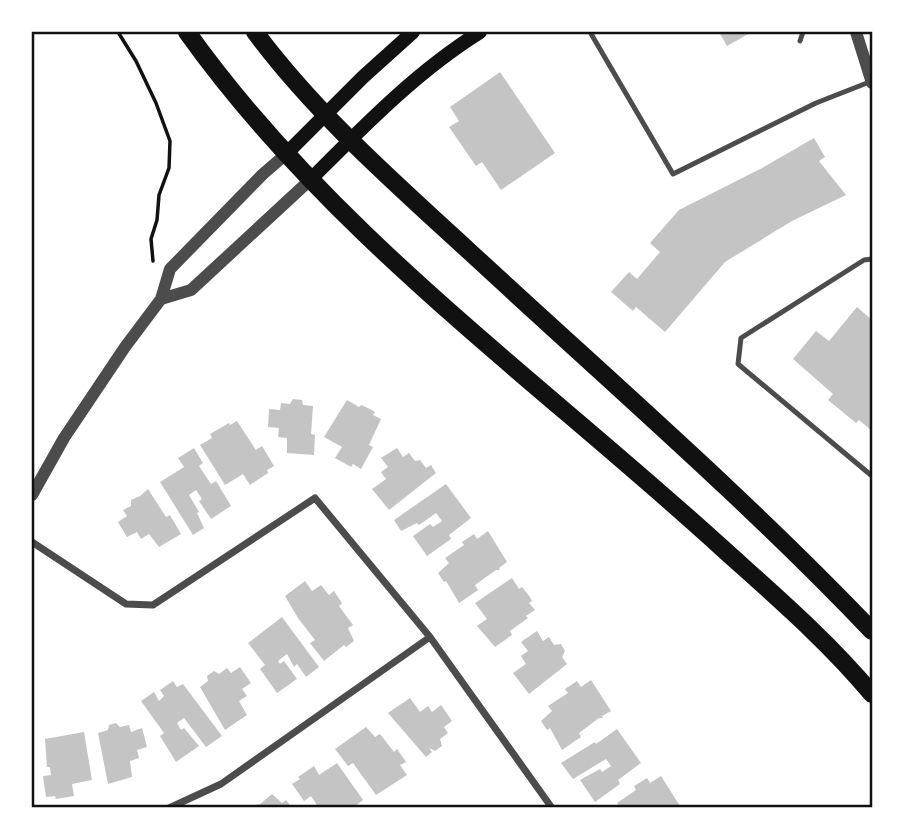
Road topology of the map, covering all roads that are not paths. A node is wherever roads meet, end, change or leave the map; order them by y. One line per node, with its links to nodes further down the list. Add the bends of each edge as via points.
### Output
1 (187, 32): 12 (main road)
2 (255, 32): 10 (main road)
3 (413, 32): 10 (main road)
4 (480, 32): 11 (main road, via 448,52)
5 (590, 32): 9 (lane, via 673,174 816,103)
6 (803, 32): 8 (lane)
7 (856, 32): 9 (street)
8 (800, 41)
9 (872, 81)
10 (326, 114): 11 (main road); 12 (main road)
11 (351, 139): 13 (main road); 19 (main road, via 764,522)
12 (285, 155): 13 (main road); 15 (street, via 170,269)
13 (310, 180): 15 (street, via 191,290); 21 (main road, via 365,237 790,609)
14 (873, 259): 16 (lane, via 864,260 741,338 738,364)
15 (161, 299): 17 (street, via 64,438)
16 (873, 476)
17 (32, 495)
18 (32, 542): 20 (street, via 125,604 153,605 316,498)
19 (873, 631)
20 (430, 637): 22 (street, via 220,784); 23 (street)
21 (873, 694)
22 (169, 807)
23 (552, 807)

